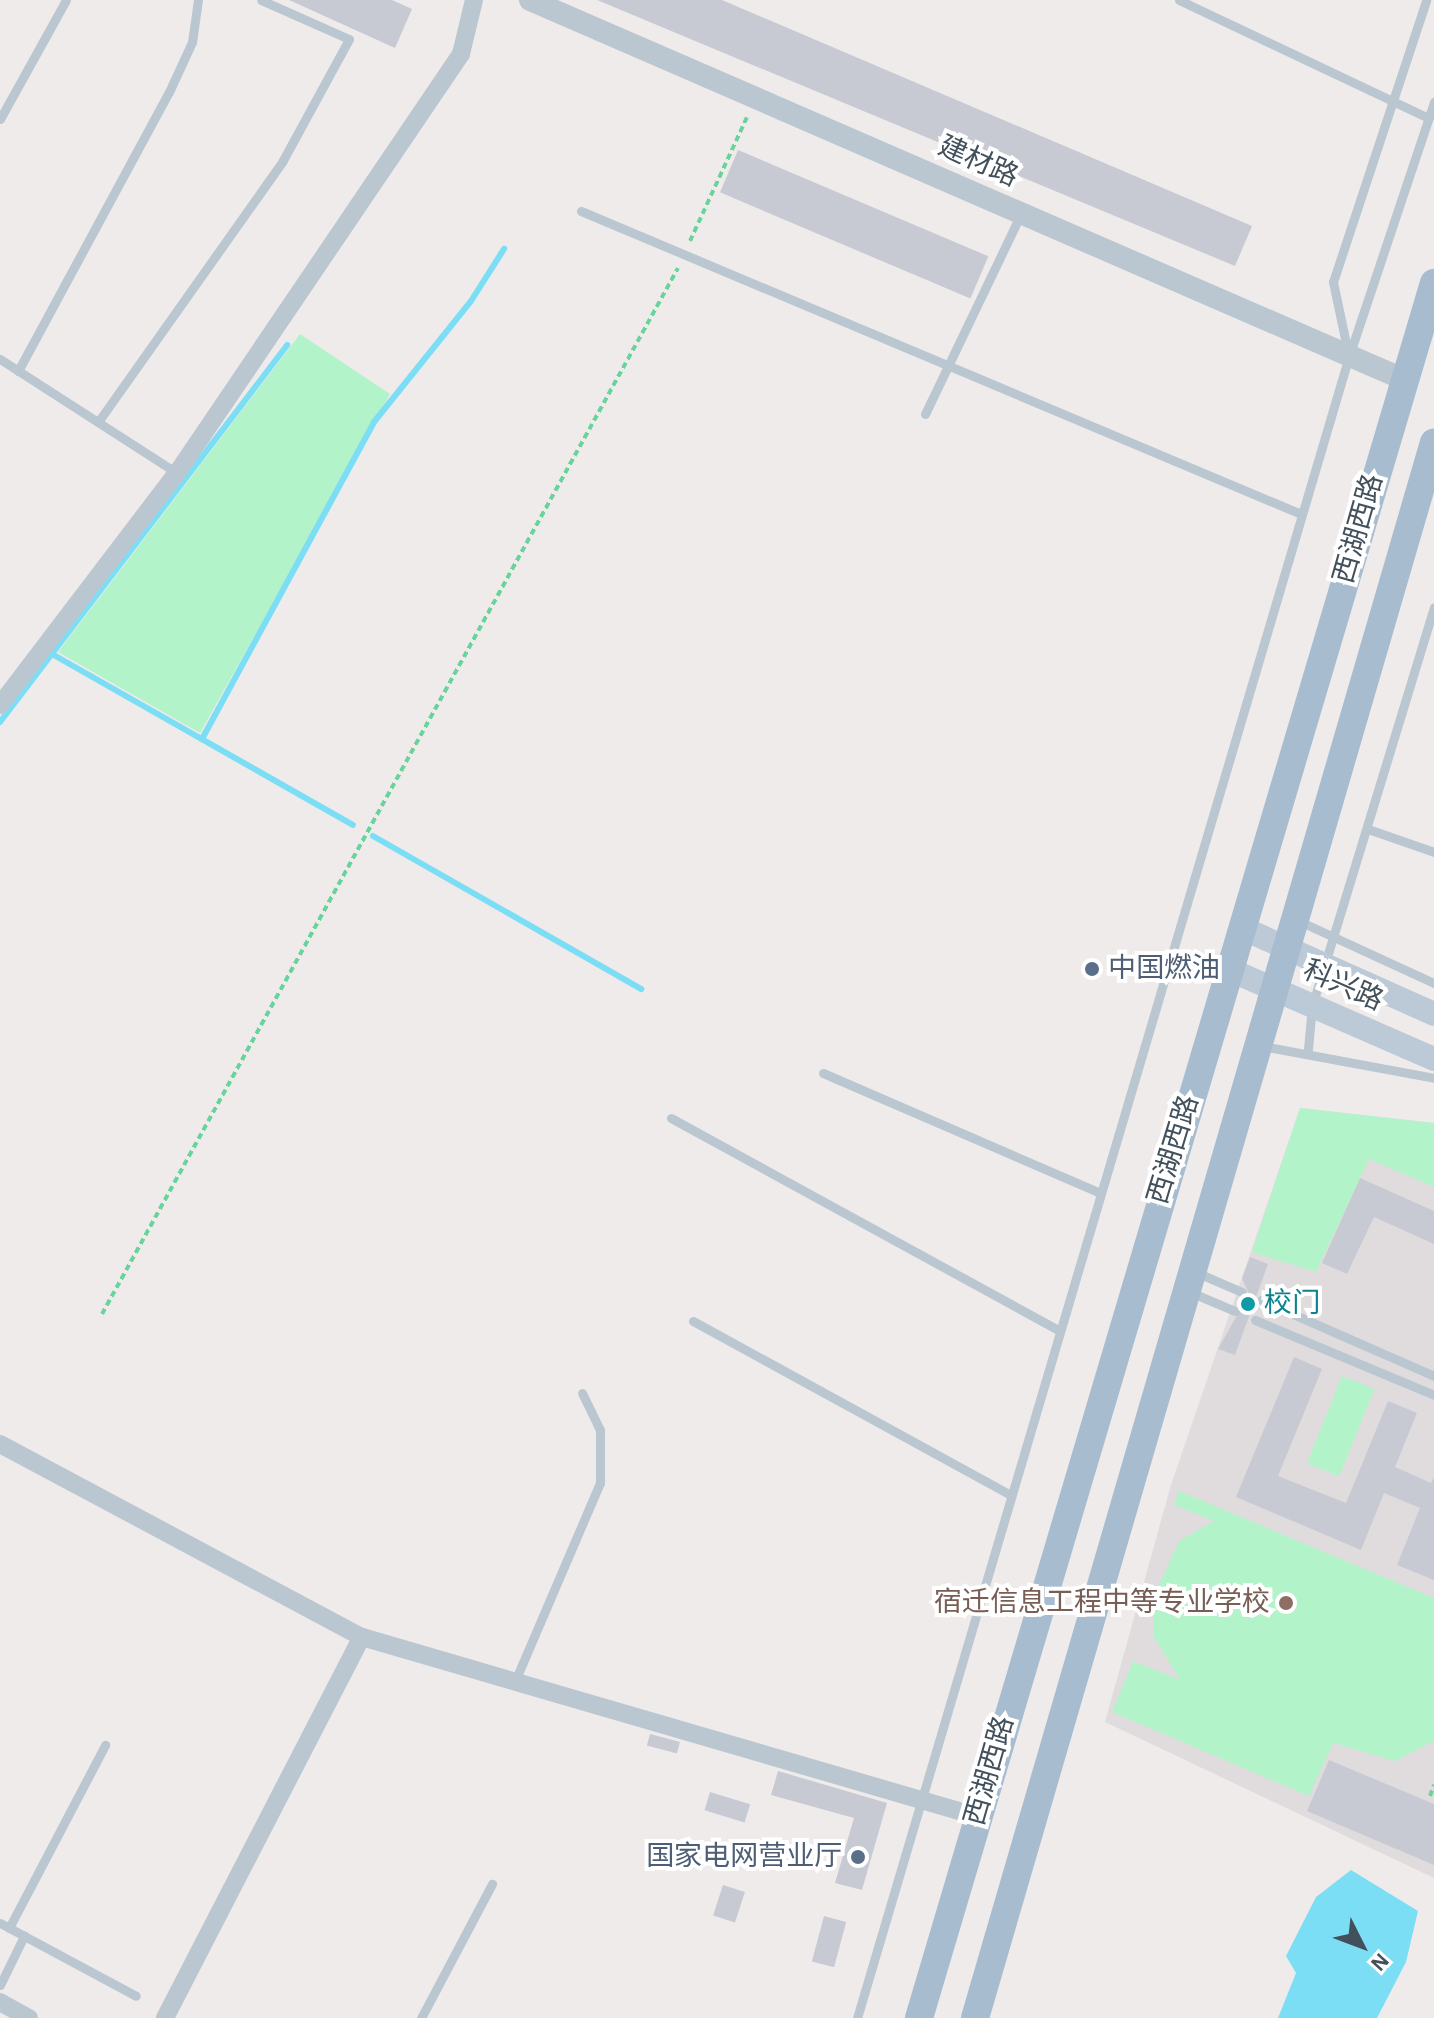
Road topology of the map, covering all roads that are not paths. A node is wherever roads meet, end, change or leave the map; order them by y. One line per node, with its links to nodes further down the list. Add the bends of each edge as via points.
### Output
1 (66, 0): 11 (lane)
2 (198, 0): 18 (lane, via 192,42 169,92)
3 (261, 0): 21 (lane, via 349,39 282,162)
4 (474, 0): 23 (street, via 461,54)
5 (530, 0): 13 (street, 建材路)
6 (1179, 0): 8 (lane)
7 (1426, 0): 8 (lane)
8 (1392, 100): 10 (lane); 15 (lane, via 1333,282)
9 (1434, 102): 10 (lane)
10 (1429, 118): 15 (lane)
11 (0, 119)
12 (581, 211): 17 (lane)
13 (1021, 214): 15 (street, 建材路); 17 (lane)
14 (1434, 283): 19 (main road, 西湖西路)
15 (1349, 356): 19 (street, 建材路); 24 (lane)
16 (0, 359): 18 (lane)
17 (948, 365): 20 (lane); 24 (lane)
18 (18, 371): 21 (lane)
19 (1403, 379): 29 (main road, 西湖西路)
20 (925, 414)
21 (98, 422): 23 (lane)
22 (1434, 442): 30 (main road, 西湖西路)
23 (177, 473): 26 (street)
24 (1301, 514): 44 (lane)
25 (1434, 607): 27 (lane)
26 (0, 705)
27 (1368, 829): 28 (lane); 31 (lane)
28 (1434, 852)
29 (1242, 928): 30 (main road, 科兴路); 33 (main road, 西湖西路)
30 (1293, 934): 31 (lane); 32 (main road, 科兴路); 35 (main road, 西湖西路)
31 (1335, 938): 32 (lane); 34 (lane)
32 (1327, 965): 36 (lane); 37 (main road, 科兴路)
33 (1228, 969): 35 (main road, 科兴路); 61 (main road, 西湖西路)
34 (1434, 983)
35 (1275, 990): 36 (main road, 科兴路); 38 (main road, 西湖西路)
36 (1312, 1006): 39 (lane); 40 (main road, 科兴路)
37 (1434, 1014)
38 (1259, 1045): 39 (lane); 45 (main road, 西湖西路)
39 (1308, 1049): 42 (lane)
40 (1434, 1059)
41 (823, 1073): 44 (lane)
42 (1434, 1078)
43 (671, 1118): 51 (lane)
44 (1100, 1193): 51 (lane)
45 (1190, 1281): 46 (lane); 48 (lane); 73 (main road, 西湖西路)
46 (1242, 1292)
47 (1261, 1300): 52 (lane)
48 (1235, 1311)
49 (1255, 1320): 54 (lane)
50 (693, 1321): 56 (lane)
51 (1060, 1331): 56 (lane)
52 (1434, 1376)
53 (582, 1393): 58 (lane, via 600,1430 600,1483)
54 (1434, 1395)
55 (0, 1444): 57 (street)
56 (1011, 1495): 60 (lane)
57 (362, 1637): 58 (street); 69 (street)
58 (515, 1681): 60 (street)
59 (105, 1745): 63 (lane)
60 (921, 1799): 61 (street); 71 (lane)
61 (976, 1816): 72 (main road, 西湖西路)
62 (492, 1884): 70 (lane)
63 (5, 1926): 64 (lane)
64 (24, 1936): 65 (lane); 66 (lane)
65 (0, 1985)
66 (136, 1996)
67 (0, 2002): 68 (street)
68 (29, 2018)
69 (165, 2018)
70 (421, 2018)
71 (857, 2018)
72 (919, 2018)
73 (975, 2018)

